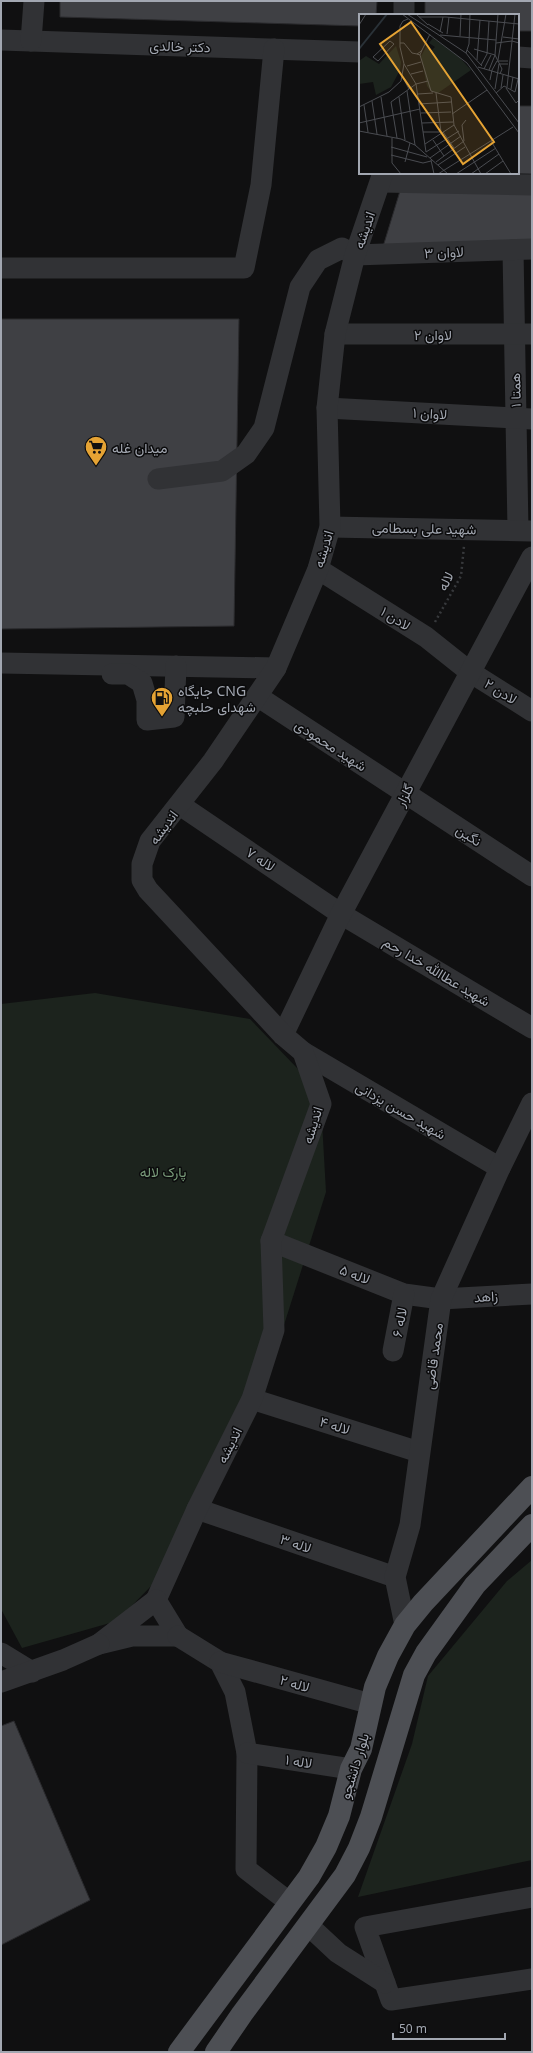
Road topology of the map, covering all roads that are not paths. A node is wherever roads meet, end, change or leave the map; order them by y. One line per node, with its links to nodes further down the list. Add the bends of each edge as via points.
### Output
1 (34, 1): 5 (street)
2 (404, 1): 3 (street)
3 (404, 14)
4 (1, 40): 5 (street, دکتر خالدی)
5 (32, 41): 6 (street, دکتر خالدی)
6 (274, 49): 7 (street, دکتر خالدی); 14 (street, via 261,185 244,268)
7 (359, 52)
8 (519, 57): 9 (street)
9 (532, 58)
10 (382, 177): 11 (street); 13 (street, اندیشه)
11 (532, 186)
12 (522, 249): 13 (street, لاوان ۳); 16 (street, همتا ۱)
13 (355, 255): 15 (street, اندیشه); 19 (street, لاوان ۳, via 342,248 318,260 300,287 264,428 246,454 222,471)
14 (1, 268)
15 (335, 334): 16 (street, لاوان ۲); 17 (street, اندیشه)
16 (523, 334): 18 (street, همتا ۱)
17 (327, 408): 18 (street, لاوان ۱); 20 (street, اندیشه)
18 (524, 418): 21 (street, همتا ۱)
19 (158, 479)
20 (330, 526): 21 (street, شهید علی بسطامی); 24 (street, اندیشه)
21 (517, 530): 22 (street)
22 (532, 550)
23 (532, 557): 28 (street, گلزار)
24 (318, 569): 27 (street, اندیشه); 28 (street, لادن ۱, via 426,637)
25 (1, 664): 26 (street)
26 (176, 666): 27 (street); 29 (street, via 174,717 147,720 147,700 142,683 128,674)
27 (276, 668): 30 (street, اندیشه)
28 (470, 672): 31 (street, لادن ۲); 32 (street, گلزار)
29 (1, 675)
30 (257, 696): 32 (street, شهید محمودی); 33 (street, اندیشه)
31 (532, 711)
32 (405, 794): 34 (street, نگین); 35 (street, گلزار)
33 (180, 805): 35 (street, لاله ۷); 37 (street, اندیشه, via 150,841 142,864 142,880 148,890)
34 (532, 876)
35 (342, 914): 36 (street, شهید عطاالله خدا رحم); 37 (street, گلزار)
36 (532, 1028)
37 (283, 1035): 38 (street, اندیشه)
38 (302, 1052): 40 (street, شهید حسن یزدانی); 41 (street, اندیشه, via 320,1104)
39 (532, 1103): 40 (street, محمد قاضی)
40 (500, 1168): 44 (street, محمد قاضی)
41 (271, 1241): 42 (street, لاله ۵); 46 (street, اندیشه, via 274,1330)
42 (404, 1294): 44 (street, لاله ۵); 45 (street, لاله ۶)
43 (532, 1294): 44 (street, زاهد)
44 (441, 1299): 47 (street, محمد قاضی)
45 (393, 1351)
46 (252, 1399): 47 (street, لاله ۴); 49 (street, اندیشه)
47 (419, 1452): 51 (street, محمد قاضی, via 410,1525)
48 (532, 1487): 53 (main road, بلوار دانشجو)
49 (197, 1509): 51 (street, لاله ۳); 52 (street, اندیشه)
50 (532, 1525): 65 (main road, via 475,1585 426,1653 414,1675 372,1817 359,1848 344,1875)
51 (395, 1577): 53 (street, محمد قاضی)
52 (156, 1600): 54 (street); 55 (street)
53 (405, 1625): 60 (main road, بلوار دانشجو, via 388,1656)
54 (178, 1636): 55 (street, via 132,1636); 57 (street, لاله ۲)
55 (99, 1644): 58 (street)
56 (1, 1653): 58 (street)
57 (220, 1662): 60 (street, لاله ۲); 61 (street, via 235,1692)
58 (32, 1672): 59 (street)
59 (1, 1682)
60 (371, 1704): 62 (main road, بلوار دانشجو, via 361,1749)
61 (247, 1753): 62 (street, لاله ۱); 64 (street, via 246,1869)
62 (351, 1769): 64 (main road, بلوار دانشجو, via 339,1816 326,1847 309,1876)
63 (532, 1897): 66 (street, via 365,1927)
64 (289, 1902): 65 (main road); 69 (main road, بلوار دانشجو)
65 (310, 1923): 66 (street); 68 (street, via 338,1953); 70 (main road)
66 (377, 1962): 68 (street)
67 (532, 1979): 68 (street, via 391,2000)
68 (385, 1983)
69 (180, 2052)
70 (216, 2052)

